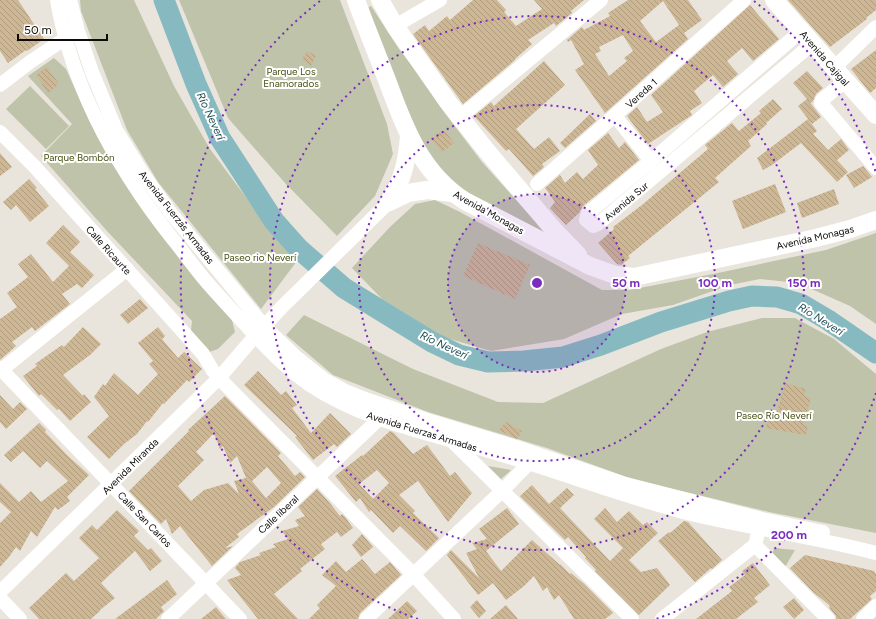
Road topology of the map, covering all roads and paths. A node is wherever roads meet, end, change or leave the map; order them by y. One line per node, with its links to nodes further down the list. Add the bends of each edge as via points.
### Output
1 (57, 0): 12 (street, Avenida Fuerzas Armadas)
2 (70, 0): 11 (street, Avenida Fuerzas Armadas)
3 (356, 0): 21 (main road, Avenida Monagas)
4 (380, 0): 9 (main road, Avenida Monagas)
5 (440, 0): 9 (street)
6 (601, 0): 18 (street)
7 (744, 0): 17 (street, Vereda 1)
8 (774, 0): 13 (main road, Avenida Cajigal)
9 (395, 26): 18 (main road, Avenida Monagas)
10 (876, 27): 14 (street)
11 (78, 31): 12 (street); 30 (street, Avenida Fuerzas Armadas, via 116,130 139,169)
12 (65, 38): 15 (street); 30 (street, Avenida Fuerzas Armadas, via 102,133 155,217 203,278)
13 (807, 38): 14 (main road, Avenida Cajigal); 22 (street, Avenida Sur); 22 (street, Avenida Sur, via 598,224 593,226 586,220 588,213)
14 (843, 79): 16 (main road, Avenida Cajigal); 19 (main road); 23 (street, via 821,103)
15 (0, 85)
16 (876, 115)
17 (615, 116): 22 (street); 24 (street, Vereda 1)
18 (460, 117): 28 (main road, Avenida Monagas, via 553,229)
19 (876, 122)
20 (0, 132): 29 (street, Calle Ricaurte)
21 (409, 136): 25 (main road, Avenida Monagas, via 428,167); 26 (main road, via 404,173)
22 (651, 161)
23 (876, 168)
24 (537, 184)
25 (452, 192): 26 (main road, via 427,190 408,193); 28 (main road, Avenida Monagas)
26 (389, 202): 30 (street, Avenida Miranda)
27 (876, 220): 28 (main road, Avenida Monagas, via 816,238 634,277 615,275)
28 (590, 266)
29 (127, 269): 31 (street); 32 (street, Calle Ricaurte, via 203,354)
30 (260, 331): 32 (street, Avenida Miranda); 33 (street, Avenida Fuerzas Armadas, via 325,380 345,391); 34 (street, Avenida Fuerzas Armadas, via 281,362 296,375 340,402)
31 (1, 370): 38 (street, Calle San Carlos)
32 (216, 375): 37 (street, Calle Ricaurte); 38 (street, Avenida Miranda)
33 (387, 407): 34 (street, Calle liberal); 36 (street, Avenida Fuerzas Armadas)
34 (379, 418): 35 (street, Avenida Fuerzas Armadas); 37 (street, Calle liberal)
35 (453, 442): 36 (street, Avenida Fuerzas Armadas); 39 (street)
36 (533, 459): 39 (street); 40 (street, Avenida Fuerzas Armadas, via 600,488 683,512)
37 (318, 477): 44 (street, Calle Ricaurte); 46 (street, Calle liberal)
38 (108, 481): 45 (street, Avenida Miranda); 46 (street, Calle San Carlos); 47 (street, Avenida Miranda)
39 (502, 491): 44 (street); 55 (street)
40 (760, 524): 41 (street, Avenida Fuerzas Armadas); 42 (street); 43 (street, Avenida Fuerzas Armadas)
41 (876, 543)
42 (755, 545): 56 (street); 57 (street)
43 (876, 553)
44 (413, 574): 53 (street); 54 (street, Calle Ricaurte)
45 (0, 580)
46 (205, 582): 51 (street, Calle liberal); 52 (street, Calle San Carlos)
47 (0, 592)
48 (0, 598): 50 (street)
49 (876, 606): 58 (street)
50 (20, 619)
51 (168, 619)
52 (240, 619)
53 (366, 619)
54 (454, 619)
55 (632, 619)
56 (662, 619)
57 (828, 619)
58 (863, 619)

